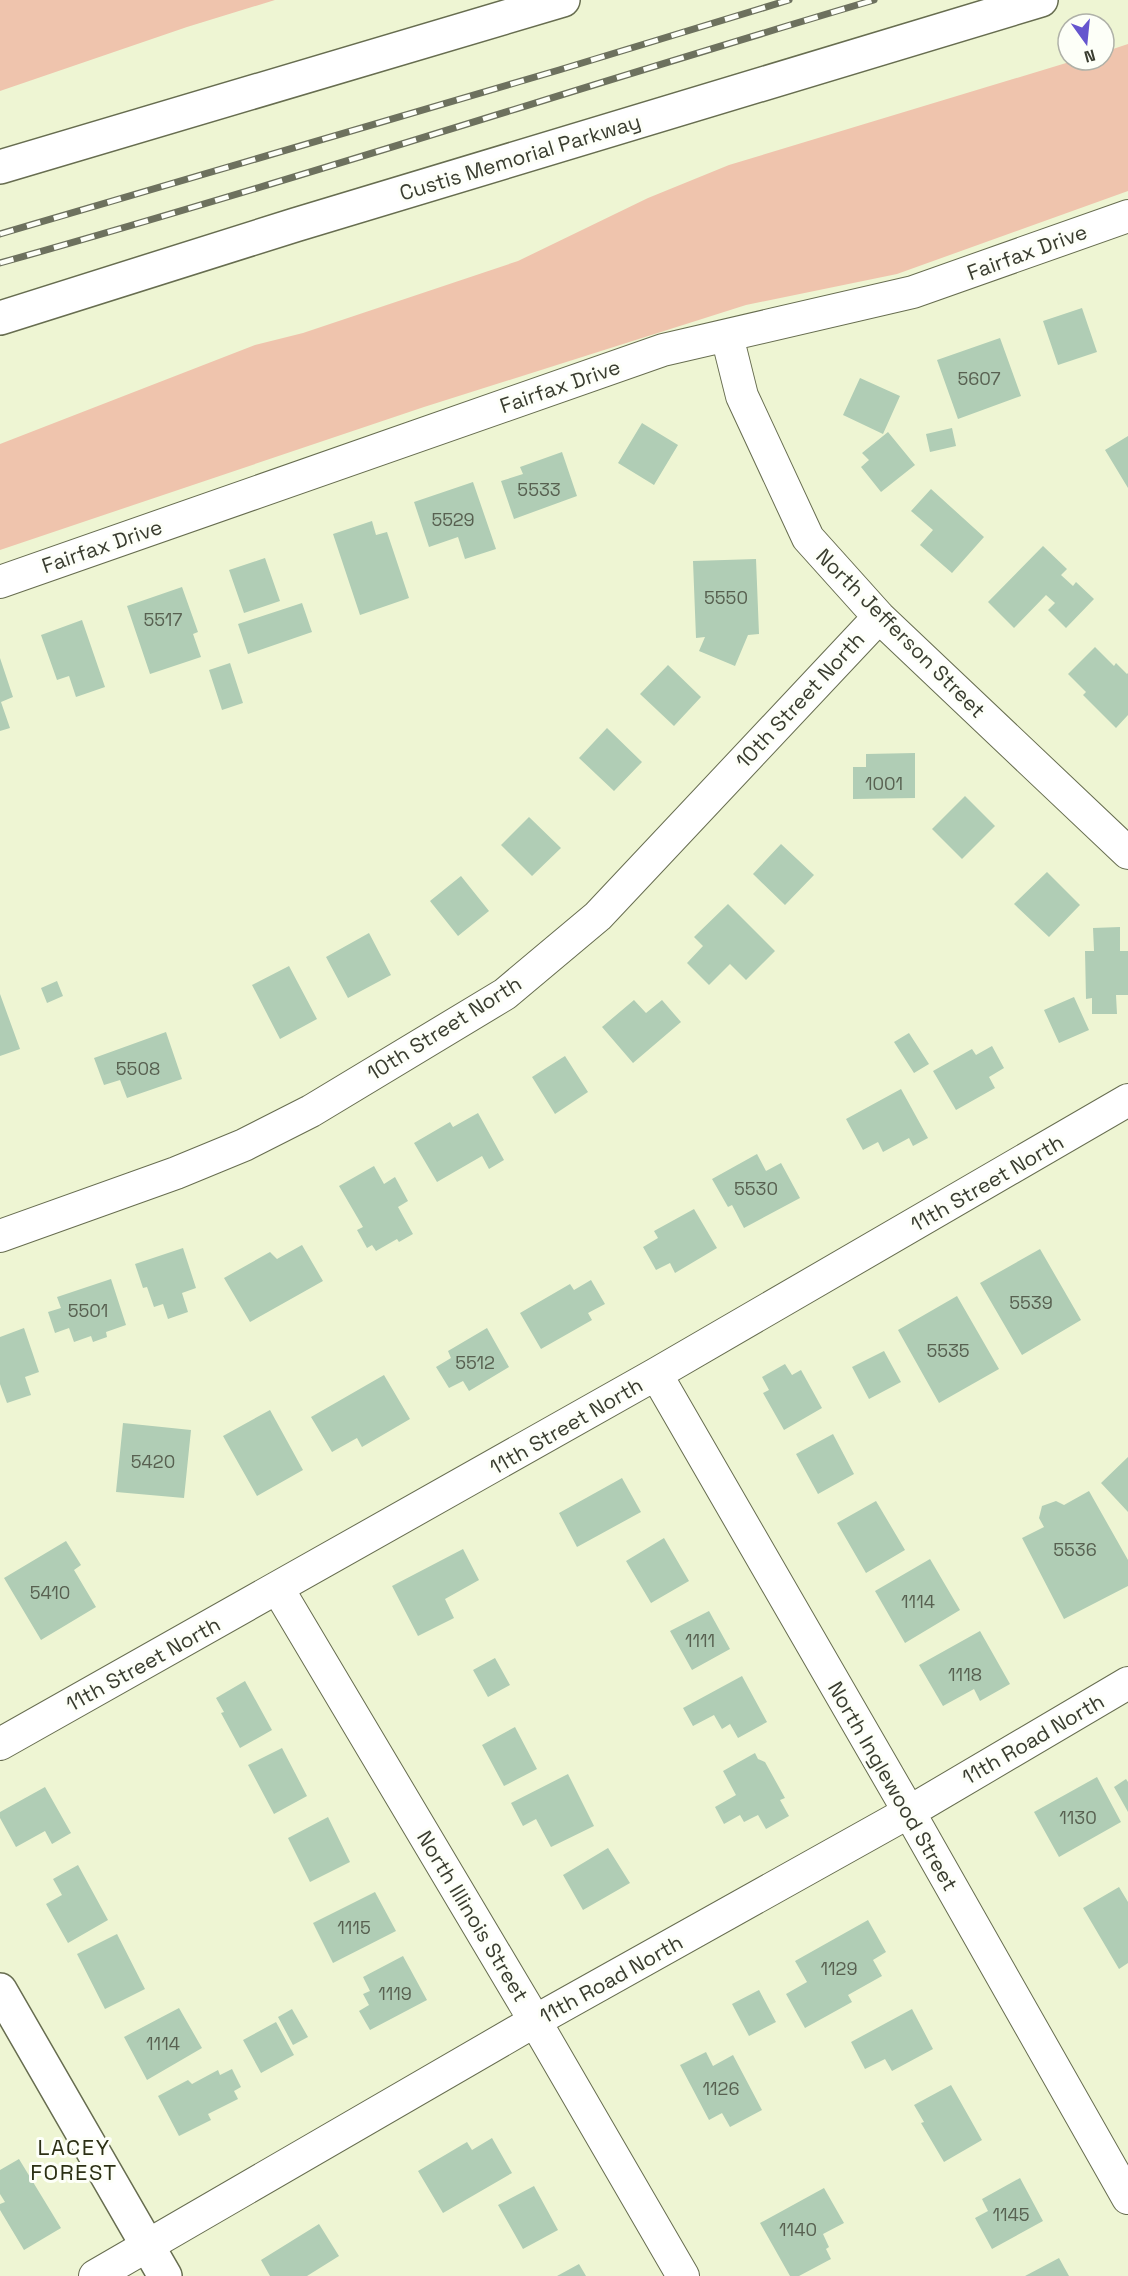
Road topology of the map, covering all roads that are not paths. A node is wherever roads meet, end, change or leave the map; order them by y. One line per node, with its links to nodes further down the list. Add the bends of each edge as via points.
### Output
1 (564, 0): 3 (main road)
2 (1041, 0): 5 (main road, Custis Memorial Parkway)
3 (0, 167)
4 (1128, 216): 6 (street, Fairfax Drive, via 913,292)
5 (0, 318)
6 (728, 336): 7 (street, Fairfax Drive, via 663,350); 8 (street, North Jefferson Street, via 742,396 807,538)
7 (0, 582)
8 (879, 617): 9 (street, North Jefferson Street); 11 (street, 10th Street North, via 598,916 504,994 311,1111 244,1144 176,1173)
9 (1128, 853)
10 (1128, 1101): 12 (street, 11th Street North)
11 (0, 1236)
12 (656, 1374): 13 (street, 11th Street North); 16 (street, North Inglewood Street)
13 (278, 1589): 15 (street, 11th Street North); 18 (street, North Illinois Street)
14 (1128, 1683): 16 (street, 11th Road North)
15 (0, 1744)
16 (909, 1812): 18 (street, 11th Road North); 19 (street, North Inglewood Street)
17 (0, 1990): 20 (main road)
18 (535, 2022): 20 (street, 11th Road North); 23 (street, North Illinois Street)
19 (1128, 2198)
20 (148, 2245): 21 (street, 11th Road North); 22 (main road)
21 (95, 2276)
22 (165, 2276)
23 (683, 2276)

